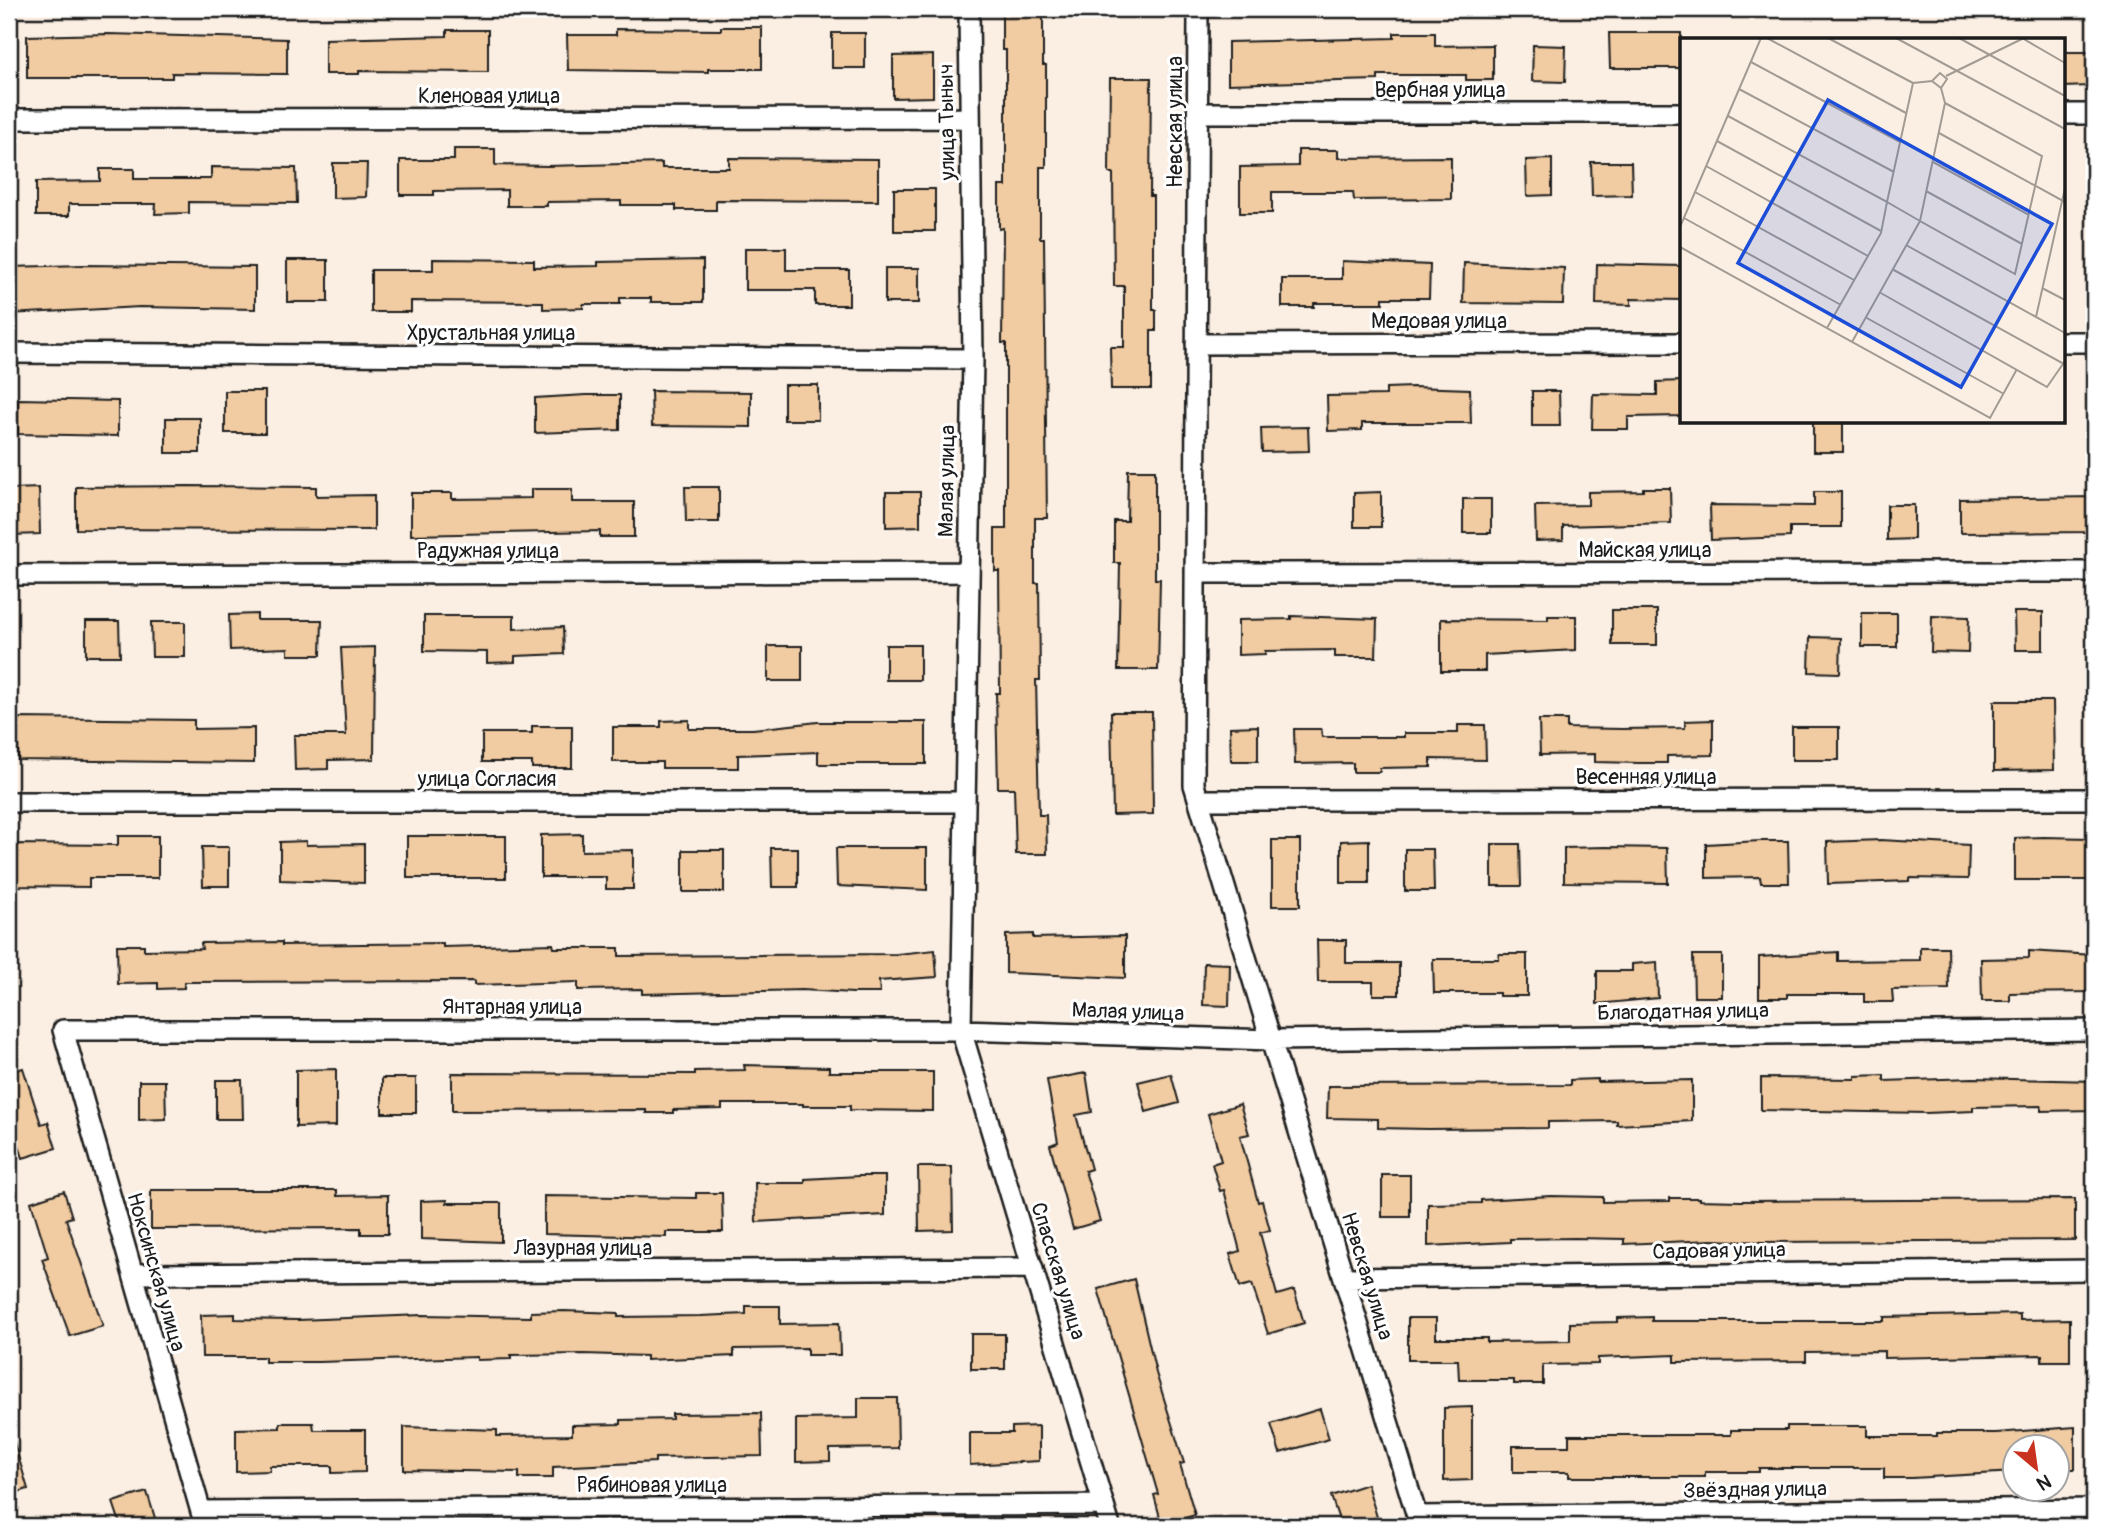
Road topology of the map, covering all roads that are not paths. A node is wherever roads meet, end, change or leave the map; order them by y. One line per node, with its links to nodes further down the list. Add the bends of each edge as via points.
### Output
1 (969, 9): 7 (street, улица Тыныч)
2 (1198, 9): 3 (street, Невская улица)
3 (1198, 113): 4 (street, Вербная улица); 13 (street, Невская улица)
4 (1680, 113)
5 (2064, 114): 6 (street)
6 (2094, 114)
7 (969, 118): 8 (street, Кленовая улица); 9 (street, улица Тыныч)
8 (9, 119)
9 (971, 235): 15 (street, Малая улица)
10 (2064, 342): 11 (street)
11 (2094, 342)
12 (1680, 343): 13 (street, Медовая улица)
13 (1196, 344): 18 (street)
14 (9, 353): 15 (street, Хрустальная улица)
15 (973, 359): 16 (street, Малая улица)
16 (968, 572): 19 (street, Радужная улица); 23 (street, Малая улица)
17 (2094, 572): 18 (street, Майская улица)
18 (1195, 573): 21 (street, via 1194,785)
19 (9, 575)
20 (2094, 799): 21 (street, Весенняя улица)
21 (1199, 800): 27 (street)
22 (9, 802): 23 (street, улица Согласия)
23 (965, 802): 25 (street, Малая улица)
24 (64, 1030): 25 (street, Янтарная улица); 30 (street, Ноксинская улица)
25 (961, 1030): 27 (street, Малая улица); 28 (street, Спасская улица)
26 (2094, 1030): 27 (street, Благодатная улица)
27 (1271, 1040): 31 (street, Невская улица)
28 (1033, 1268): 30 (street, Лазурная улица); 32 (street, Спасская улица)
29 (2094, 1270): 31 (street, Садовая улица)
30 (133, 1274): 34 (street, Ноксинская улица)
31 (1344, 1278): 35 (street, Невская улица)
32 (1104, 1505): 34 (street, Рябиновая улица); 36 (street, Спасская улица)
33 (2094, 1508): 35 (street, Звёздная улица)
34 (203, 1519)
35 (1418, 1521)
36 (1110, 1526)

